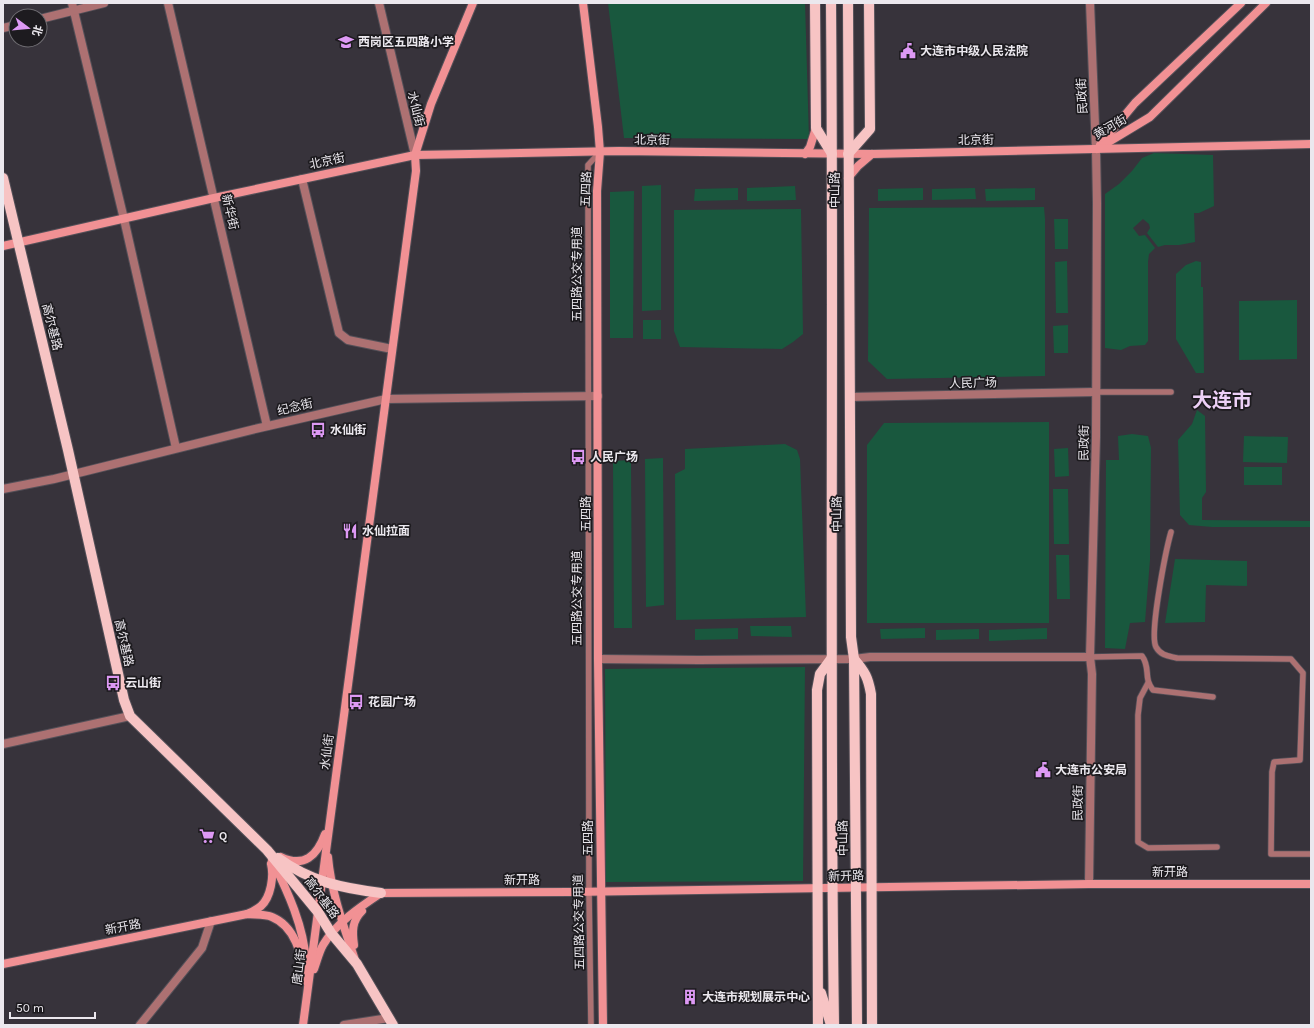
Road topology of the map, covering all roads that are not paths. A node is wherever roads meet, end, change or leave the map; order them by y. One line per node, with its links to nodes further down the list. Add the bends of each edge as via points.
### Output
1 (104, 3): 13 (street)
2 (168, 3): 27 (street, 新华街)
3 (379, 3): 23 (street, 水仙街)
4 (473, 3): 23 (main road, via 430,104)
5 (583, 3): 18 (main road, 五四路)
6 (815, 3): 15 (main road)
7 (831, 3): 20 (main road, 中山路)
8 (848, 3): 21 (main road, 中山路)
9 (869, 3): 21 (main road, via 870,129)
10 (1090, 3): 17 (street, 民政街)
11 (1241, 3): 17 (main road, 黄河街, via 1136,103)
12 (1266, 3): 17 (main road, 黄河街, via 1150,117)
13 (73, 7): 14 (street); 28 (street)
14 (48, 16)
15 (816, 128): 19 (main road); 20 (main road)
16 (1311, 144): 17 (main road, 北京街)
17 (1096, 150): 22 (main road, 北京街); 32 (street, 民政街)
18 (600, 152): 19 (main road, 北京街); 23 (main road, 北京街); 34 (main road, 五四路, via 597,191); 35 (lane, 五四路公交专用道, via 588,165)
19 (805, 154): 20 (main road, 北京街)
20 (832, 154): 21 (main road, 北京街); 45 (main road, 中山路)
21 (848, 154): 22 (main road, 北京街); 25 (main road, 中山路)
22 (872, 154): 25 (main road)
23 (415, 155): 26 (main road, 北京街); 31 (main road, 水仙街, via 416,171)
24 (3, 178): 29 (main road, 高尔基路)
25 (848, 178): 36 (main road, 中山路)
26 (302, 179): 27 (main road, 北京街); 31 (street, via 339,333 348,340)
27 (214, 198): 28 (main road, 北京街); 38 (street, 新华街)
28 (124, 219): 29 (main road, 北京街); 39 (street)
29 (18, 243): 30 (main road, 北京街); 40 (main road, 高尔基路)
30 (3, 246)
31 (392, 349): 37 (main road, 水仙街)
32 (1096, 392): 33 (lane); 36 (street, 人民广场); 43 (street, 民政街)
33 (1171, 392)
34 (598, 396): 35 (street, 纪念街); 44 (main road, 五四路)
35 (588, 397): 37 (street, 纪念街); 64 (lane, 五四路公交专用道)
36 (849, 397): 46 (main road, 中山路, via 851,637)
37 (386, 399): 38 (street, 纪念街); 51 (main road, 水仙街)
38 (267, 426): 39 (street, 纪念街)
39 (176, 448): 40 (street, 纪念街)
40 (73, 473): 41 (street, 纪念街); 49 (main road, 高尔基路, via 122,693)
41 (3, 489)
42 (1171, 532): 54 (lane, via 1154,626 1156,647 1163,655 1177,658 1291,659 1303,673 1300,760 1274,762 1272,772 1271,854)
43 (1090, 657): 46 (street); 47 (lane, via 1142,656 1146,662); 56 (street, 民政街, via 1092,674)
44 (598, 659): 45 (street); 63 (main road, 五四路)
45 (831, 659): 46 (street); 59 (main road, 中山路); 62 (main road, via 820,674 817,690)
46 (854, 659): 60 (main road, 中山路); 61 (main road, via 866,673 871,694)
47 (1148, 684): 48 (lane, via 1153,690); 52 (lane, via 1140,698 1138,715 1138,842 1148,848)
48 (1213, 697)
49 (130, 716): 50 (street); 53 (main road, 高尔基路)
50 (3, 744)
51 (330, 818): 53 (main road, via 318,848 309,859 289,861); 55 (main road, 水仙街); 58 (main road, via 328,855)
52 (1217, 847)
53 (267, 850): 55 (main road, via 299,872); 66 (main road, 高尔基路); 67 (main road, via 272,870 270,890 262,906); 74 (main road, via 287,890 300,930 305,948)
54 (1311, 854)
55 (322, 881): 58 (main road); 66 (main road, 水仙街)
56 (1089, 884): 57 (main road, 新开路); 61 (main road, 新开路)
57 (1311, 884)
58 (333, 885): 65 (main road); 69 (main road)
59 (832, 887): 60 (main road, 新开路); 62 (main road, 新开路); 83 (main road, 中山路)
60 (856, 887): 61 (main road, 新开路); 84 (main road, 中山路)
61 (872, 887): 85 (main road)
62 (818, 889): 63 (main road, 新开路); 73 (main road)
63 (601, 891): 64 (main road, 新开路); 80 (main road, 五四路)
64 (589, 892): 65 (main road, 新开路); 79 (lane, 五四路公交专用道)
65 (381, 893): 69 (main road, via 359,907); 72 (main road, via 356,917 352,930)
66 (318, 912): 70 (main road, 高尔基路); 74 (main road, 唐山街)
67 (247, 914): 68 (main road, 新开路); 74 (main road, via 270,916 287,928 301,955)
68 (211, 921): 71 (main road, 新开路); 76 (street, via 202,948)
69 (343, 922): 70 (main road); 72 (main road)
70 (331, 933): 72 (main road, 高尔基路); 74 (main road, via 322,946)
71 (3, 964)
72 (356, 964): 75 (main road, 高尔基路)
73 (818, 981): 81 (main road); 82 (main road)
74 (308, 989): 77 (main road, 唐山街)
75 (391, 1022): 78 (street)
76 (140, 1025)
77 (303, 1025)
78 (344, 1025)
79 (591, 1025)
80 (603, 1025)
81 (818, 1025)
82 (831, 1025)
83 (834, 1025)
84 (857, 1025)
85 (872, 1025)

